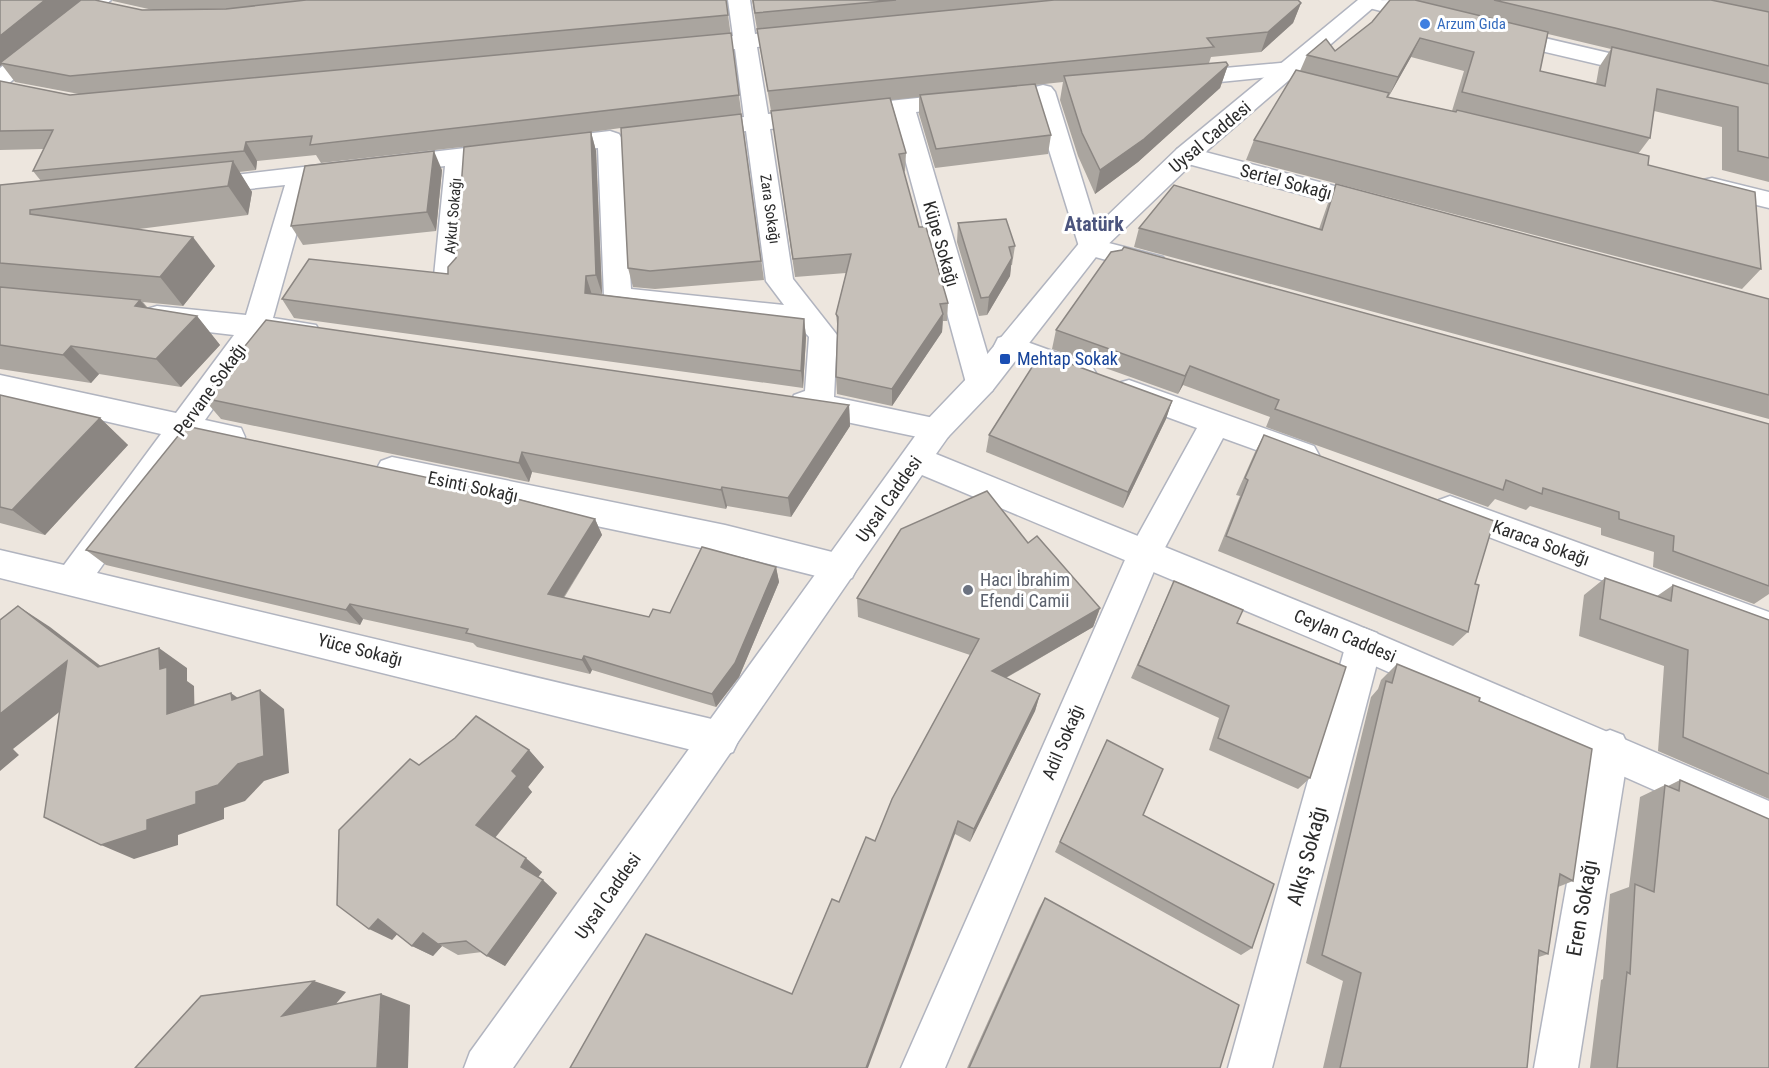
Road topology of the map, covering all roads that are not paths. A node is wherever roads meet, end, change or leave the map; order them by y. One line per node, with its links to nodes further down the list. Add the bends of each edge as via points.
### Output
1 (739, 0): 7 (street, Zara Sokağı)
2 (1370, 1): 4 (street); 10 (street, Uysal Caddesi)
3 (101, 6): 11 (street)
4 (1446, 21)
5 (1479, 29): 9 (street)
6 (829, 33): 7 (street)
7 (746, 41): 8 (street); 16 (street, Zara Sokağı)
8 (664, 50)
9 (1665, 73)
10 (1291, 77): 12 (street); 19 (street, Uysal Caddesi)
11 (0, 79)
12 (1161, 81)
13 (1043, 92): 25 (street)
14 (984, 98): 15 (street)
15 (902, 106): 16 (street); 33 (street, Küpe Sokağı)
16 (758, 122): 17 (street); 29 (street, Zara Sokağı, via 780,281)
17 (678, 131)
18 (458, 156): 20 (street); 27 (street, Aykut Sokağı); 29 (street, via 621,138 618,297)
19 (1186, 156): 24 (street, Sertel Sokağı); 25 (street, Uysal Caddesi)
20 (300, 176): 22 (street); 30 (street, Pervane Sokağı)
21 (1692, 181): 23 (street)
22 (173, 189)
23 (1769, 200)
24 (1394, 210)
25 (1090, 247): 26 (street); 32 (street, Uysal Caddesi)
26 (1182, 272)
27 (448, 276)
28 (129, 313): 30 (street)
29 (807, 318): 36 (street, Zara Sokağı, via 823,335)
30 (257, 325): 31 (street); 38 (street, Pervane Sokağı)
31 (327, 335)
32 (1008, 346): 33 (street, Uysal Caddesi); 37 (street)
33 (981, 382): 39 (street, Uysal Caddesi)
34 (0, 386): 38 (street)
35 (784, 400): 36 (street)
36 (819, 405): 39 (street)
37 (1216, 422): 42 (street); 45 (street, Adil Sokağı)
38 (182, 427): 40 (street); 48 (street, Pervane Sokağı)
39 (937, 429): 41 (street, Uysal Caddesi)
40 (263, 444)
41 (917, 460): 45 (street, Ceylan Caddesi); 47 (street, Uysal Caddesi)
42 (1326, 464)
43 (367, 465): 47 (street, Esinti Sokağı, via 725,539)
44 (1426, 501): 49 (street, Karaca Sokağı)
45 (1145, 553): 50 (street, Ceylan Caddesi); 55 (street, Adil Sokağı)
46 (0, 564): 48 (street, Yüce Sokağı)
47 (840, 568): 51 (street, Uysal Caddesi)
48 (72, 581): 51 (street, Yüce Sokağı)
49 (1769, 628)
50 (1364, 644): 52 (street, Ceylan Caddesi); 56 (street, Alkış Sokağı)
51 (720, 739): 54 (street, Uysal Caddesi)
52 (1610, 748): 53 (street, Ceylan Caddesi); 57 (street, Eren Sokağı)
53 (1769, 821)
54 (486, 1068)
55 (923, 1068)
56 (1250, 1068)
57 (1556, 1068)

